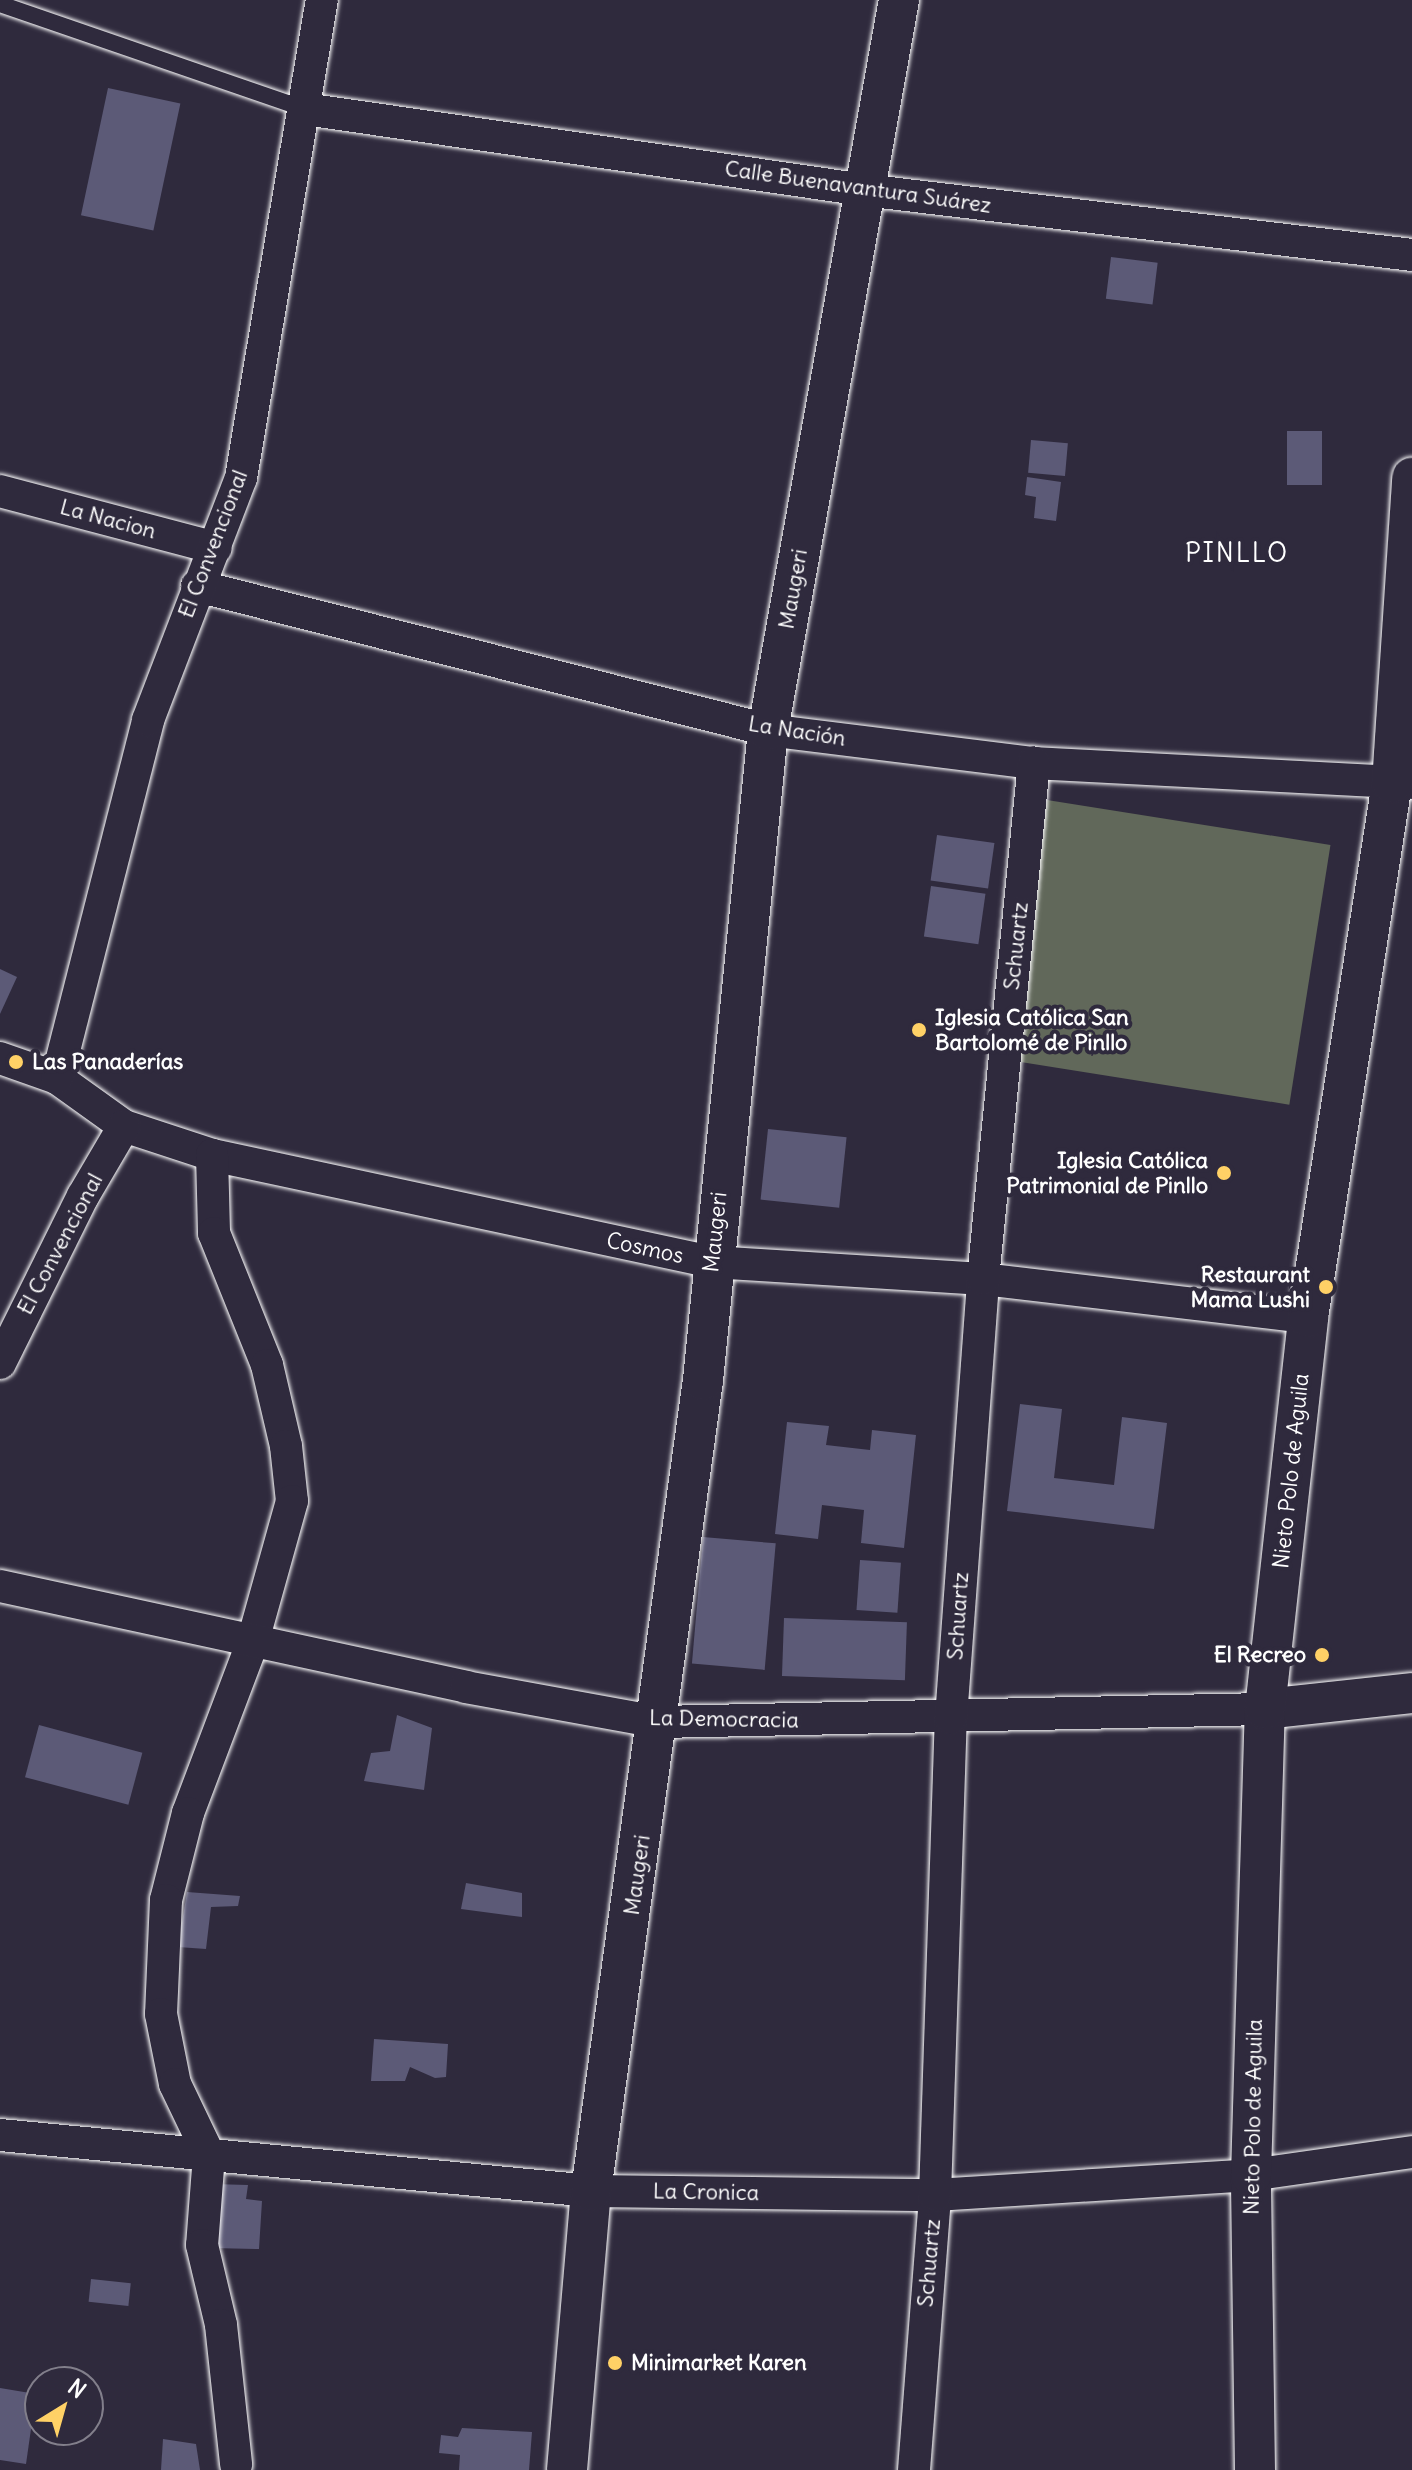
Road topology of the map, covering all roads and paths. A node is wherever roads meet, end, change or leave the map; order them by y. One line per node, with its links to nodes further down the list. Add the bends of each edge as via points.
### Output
1 (298, 0): 5 (street)
2 (322, 0): 5 (street, El Convencional)
3 (899, 0): 7 (street, Maugeri)
4 (0, 4): 6 (lane)
5 (312, 43): 6 (street, El Convencional)
6 (305, 109): 7 (street, Calle Buenavantura Suárez); 11 (street, El Convencional, via 254,418 241,478)
7 (864, 190): 8 (street, Calle Buenavantura Suárez); 13 (street, Maugeri)
8 (1412, 255)
9 (1412, 478): 15 (street, Nieto Polo de Aguila)
10 (0, 491): 11 (street, La Nacion)
11 (216, 548): 12 (street, El Convencional)
12 (197, 586): 13 (street, La Nación); 17 (street, El Convencional, via 148,720)
13 (768, 730): 14 (street, La Nación); 20 (street, Maugeri)
14 (1034, 763): 15 (street, La Nación); 21 (street, Schuartz)
15 (1402, 783): 22 (street, Nieto Polo de Aguila)
16 (0, 1058): 17 (street, Cosmos)
17 (57, 1078): 18 (street, Cosmos)
18 (124, 1126): 19 (street, Cosmos); 23 (street, El Convencional, via 33,1291)
19 (212, 1155): 20 (street, Cosmos); 25 (street, via 214,1233 267,1365 286,1446 292,1501)
20 (712, 1262): 21 (street, Cosmos); 29 (street, Maugeri, via 703,1380)
21 (983, 1279): 22 (street, Cosmos); 28 (street, Schuartz)
22 (1308, 1317): 27 (street, Nieto Polo de Aguila)
23 (0, 1363)
24 (0, 1586): 25 (street, La Democracia)
25 (253, 1641): 29 (street, La Democracia); 32 (street, via 188,1813 166,1900 161,2014 175,2084)
26 (1412, 1693): 27 (street, La Democracia)
27 (1265, 1709): 28 (street, La Democracia); 33 (street, Nieto Polo de Aguila)
28 (951, 1718): 29 (street, La Democracia); 35 (street, Schuartz)
29 (659, 1722): 34 (street, Maugeri)
30 (0, 2135): 32 (street, La Cronica)
31 (1412, 2152): 33 (street, La Cronica)
32 (209, 2155): 34 (street, La Cronica); 36 (street, via 202,2245 221,2325)
33 (1251, 2175): 35 (street, La Cronica); 39 (street, Nieto Polo de Aguila)
34 (591, 2191): 35 (street, La Cronica); 37 (street, Maugeri)
35 (935, 2195): 38 (street, Schuartz)
36 (236, 2464)
37 (567, 2470)
38 (914, 2470)
39 (1255, 2470)

